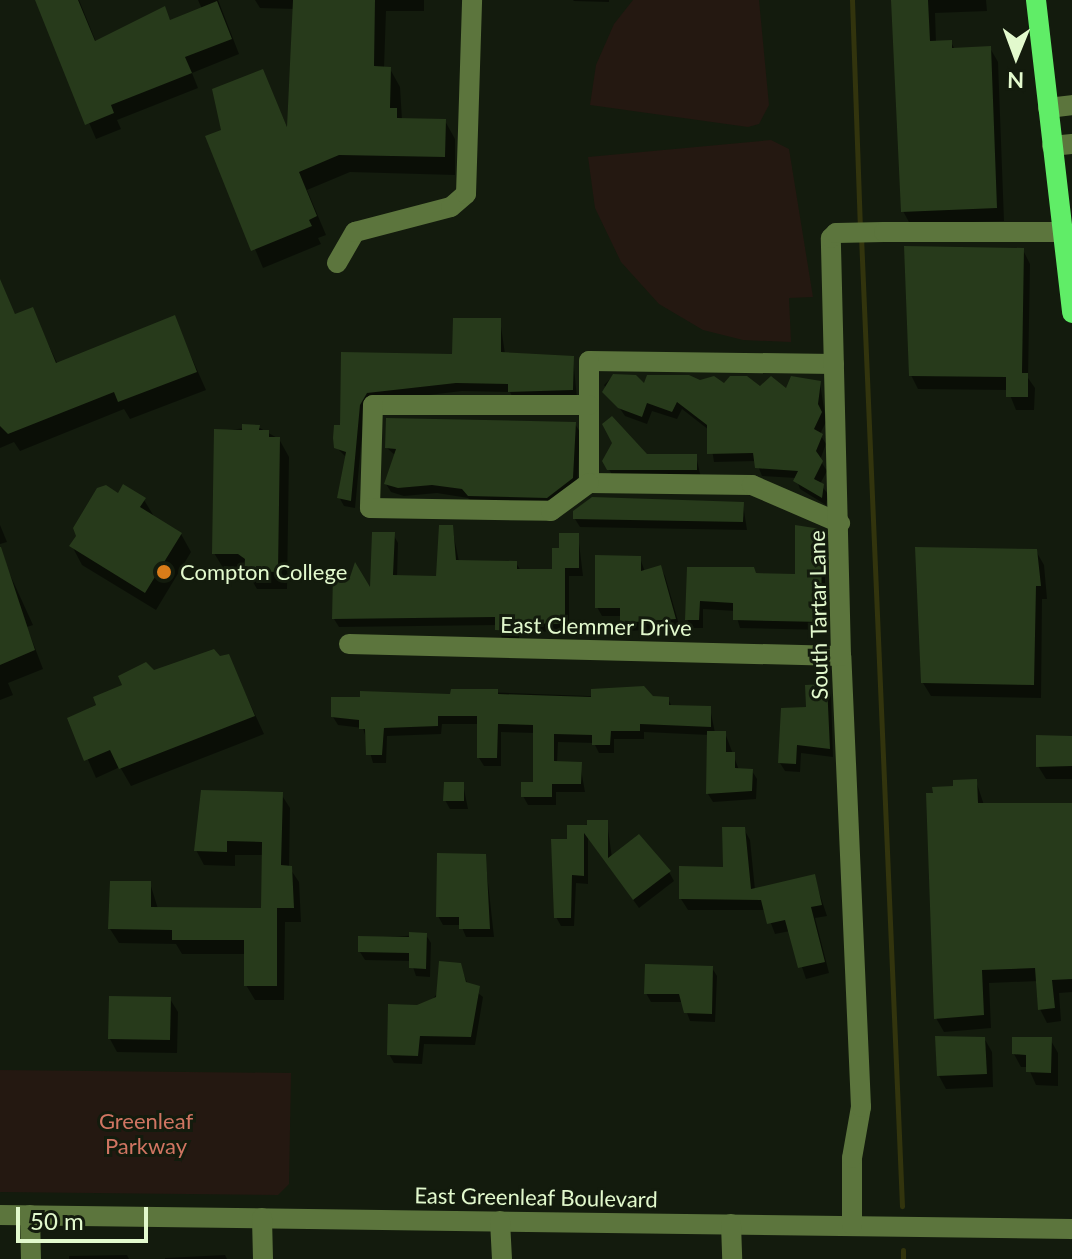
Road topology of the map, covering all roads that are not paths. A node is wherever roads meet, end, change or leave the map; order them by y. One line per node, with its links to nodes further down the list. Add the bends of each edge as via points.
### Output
1 (472, 0): 7 (street, via 466,194 451,207 355,232)
2 (1036, 0): 4 (main road)
3 (1072, 105): 4 (street)
4 (1048, 108): 5 (main road)
5 (1062, 145): 6 (main road)
6 (1063, 232): 8 (main road); 9 (street, South Tartar Lane, via 836,233 831,238)
7 (337, 263)
8 (1072, 313)
9 (834, 364): 10 (street, via 589,361); 12 (street, South Tartar Lane)
10 (589, 405): 11 (street); 11 (street, via 373,405 370,508 551,511)
11 (589, 483): 12 (street, via 752,485)
12 (840, 523): 14 (street, South Tartar Lane)
13 (349, 644): 14 (street, East Clemmer Drive)
14 (841, 656): 20 (street, South Tartar Lane, via 861,1107 852,1158)
15 (0, 1215): 16 (street, East Greenleaf Boulevard)
16 (30, 1215): 17 (street, East Greenleaf Boulevard); 22 (street)
17 (262, 1218): 18 (street, East Greenleaf Boulevard); 23 (street)
18 (500, 1221): 19 (street, East Greenleaf Boulevard); 24 (street)
19 (731, 1224): 20 (street, East Greenleaf Boulevard); 25 (street)
20 (852, 1225): 21 (street, East Greenleaf Boulevard)
21 (1072, 1229)
22 (31, 1259)
23 (263, 1259)
24 (502, 1259)
25 (732, 1259)

